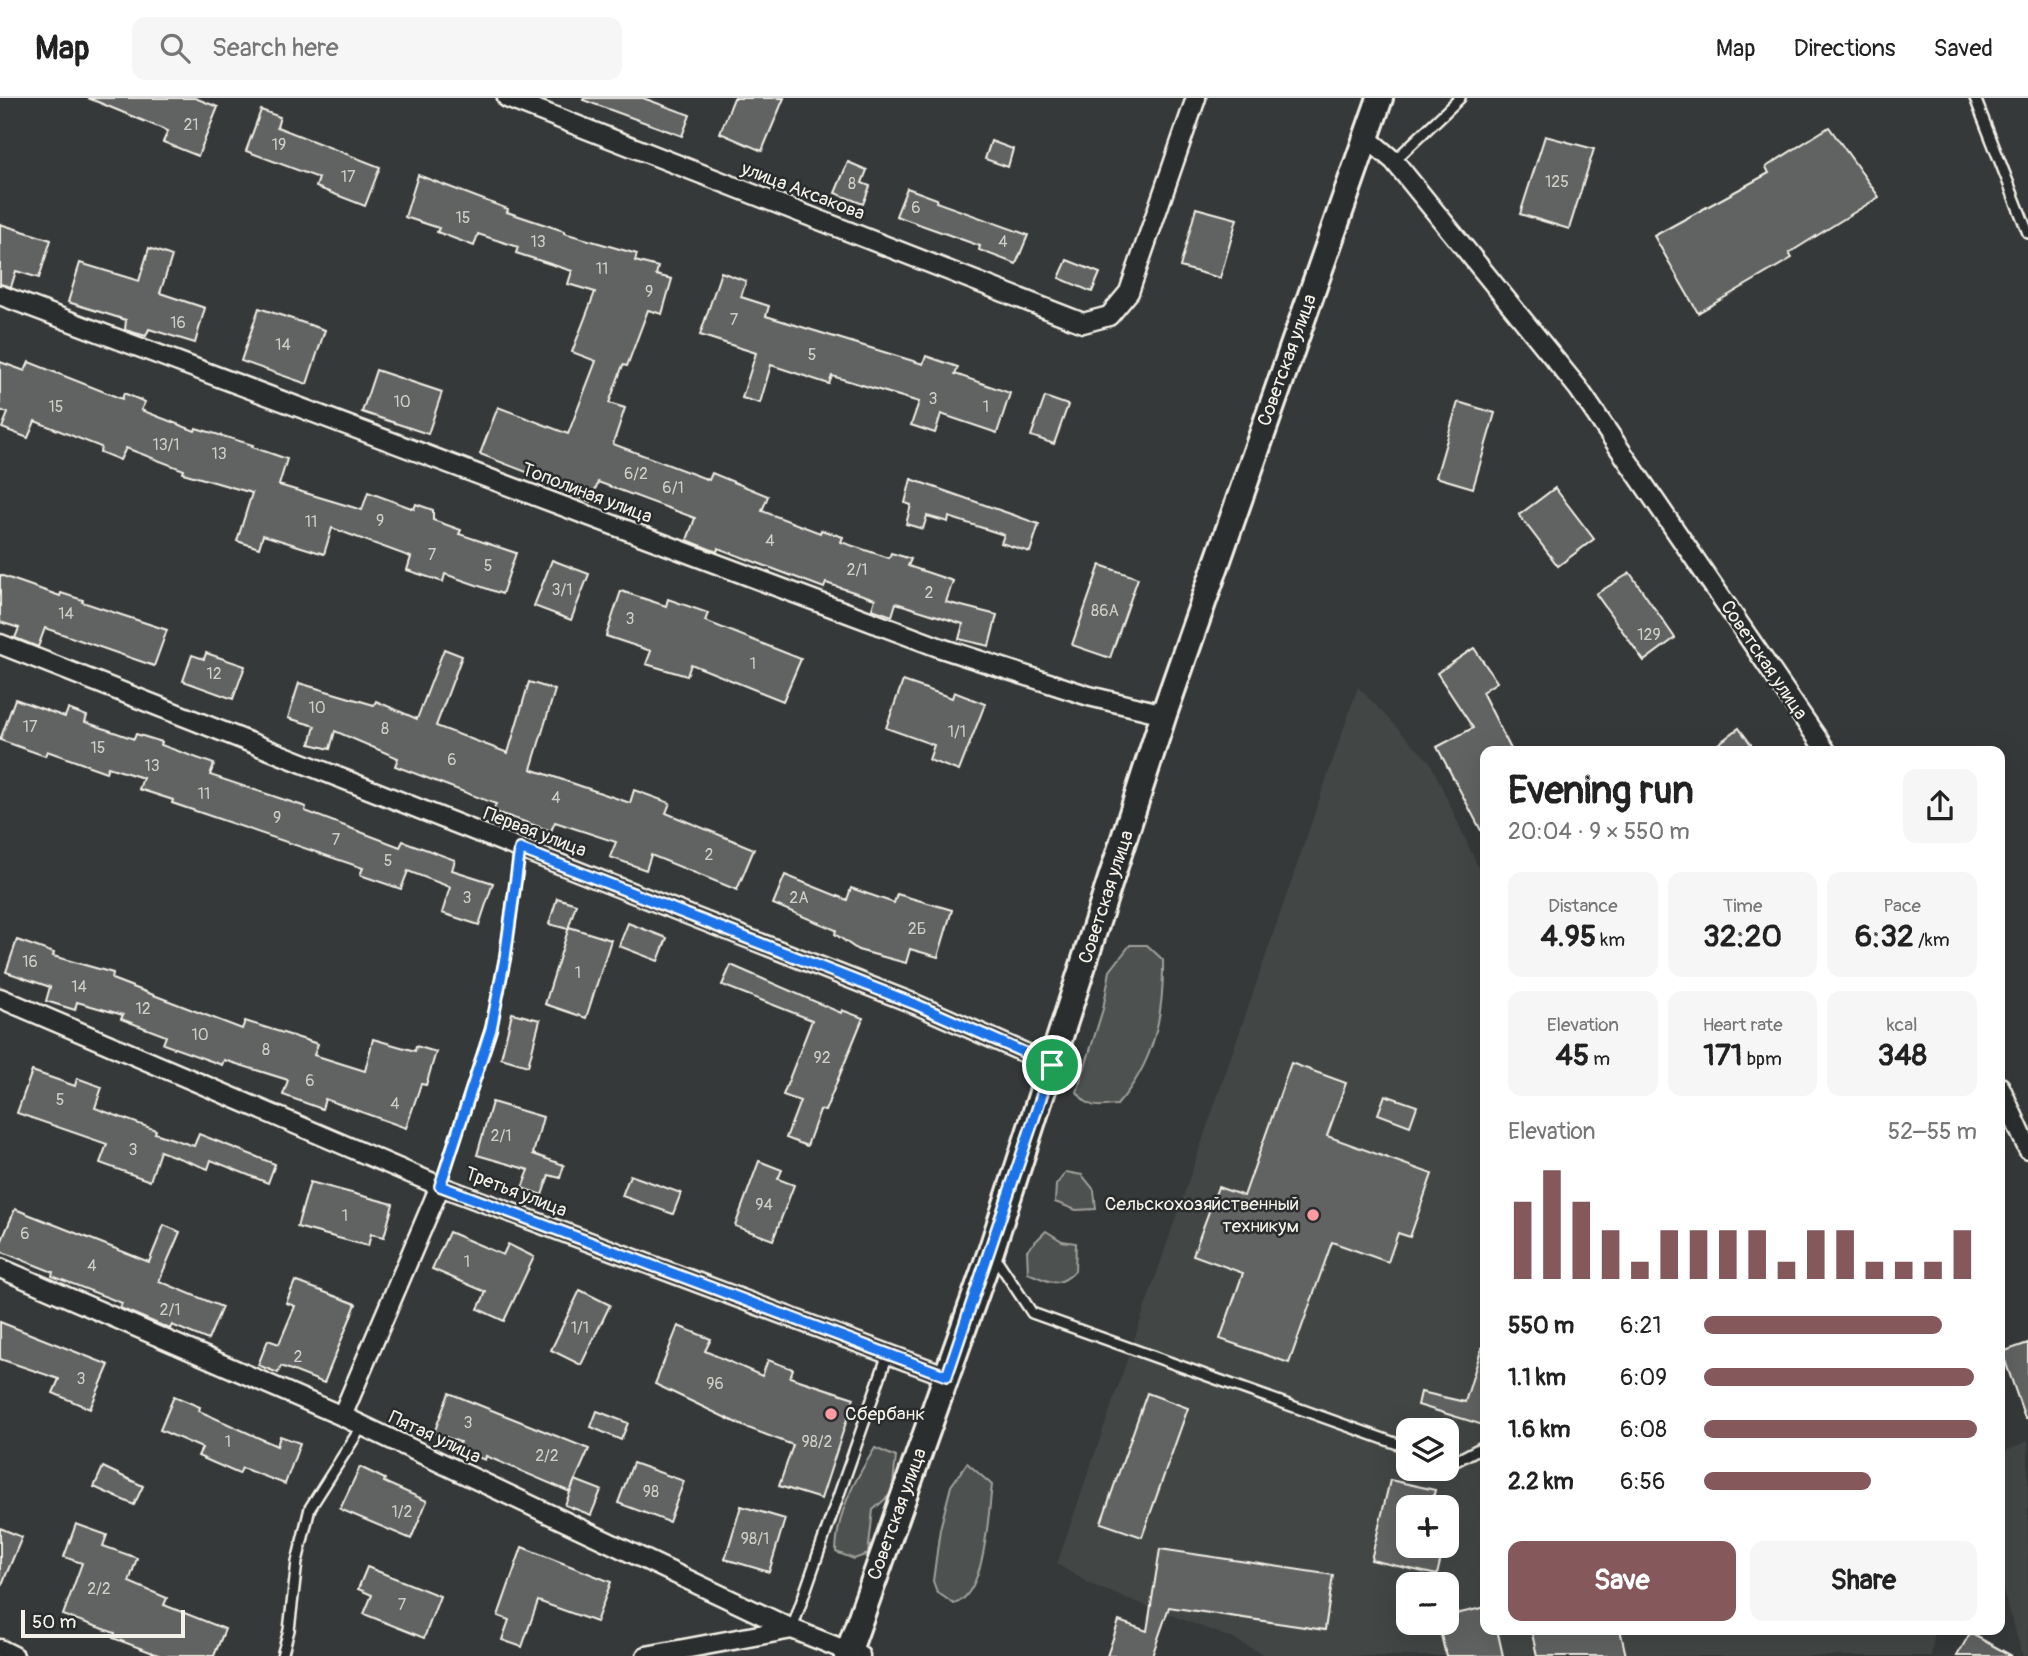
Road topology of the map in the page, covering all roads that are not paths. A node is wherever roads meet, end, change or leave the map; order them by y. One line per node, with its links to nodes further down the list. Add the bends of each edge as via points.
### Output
1 (507, 98): 2 (street, улица Аксакова, via 1083,323 1109,316 1129,292)
2 (1196, 98)
3 (1460, 98): 7 (lane)
4 (1975, 98): 8 (lane)
5 (1374, 100): 6 (main road, Советская улица)
6 (1368, 139): 7 (street, Советская улица); 11 (main road, Советская улица)
7 (1394, 161): 12 (street, Советская улица, via 1578,388)
8 (2028, 233)
9 (0, 295): 11 (street, Тополиная улица, via 941,648 1089,696)
10 (0, 644): 13 (street, Первая улица)
11 (1164, 714): 15 (main road, Советская улица)
12 (1823, 746)
13 (520, 849): 15 (street, Первая улица, via 915,1004); 18 (lane, via 491,1029)
14 (0, 998): 18 (street, Третья улица)
15 (1052, 1065): 19 (main road, Советская улица)
16 (2005, 1098): 17 (street)
17 (2028, 1149)
18 (440, 1186): 21 (street, Третья улица); 23 (street)
19 (991, 1251): 22 (main road, Советская улица); 25 (lane, via 1032,1314)
20 (0, 1268): 23 (street, Пятая улица)
21 (888, 1354): 22 (street, Третья улица); 28 (lane)
22 (947, 1376): 30 (main road, Советская улица)
23 (342, 1416): 24 (street, Пятая улица)
24 (362, 1426): 28 (street, Пятая улица); 32 (lane, via 310,1507 296,1562)
25 (1396, 1443)
26 (1480, 1448): 27 (lane)
27 (1459, 1459)
28 (792, 1629): 30 (street, Пятая улица); 33 (street)
29 (0, 1649): 31 (street)
30 (852, 1655)
31 (14, 1656)
32 (282, 1656)
33 (646, 1656)

